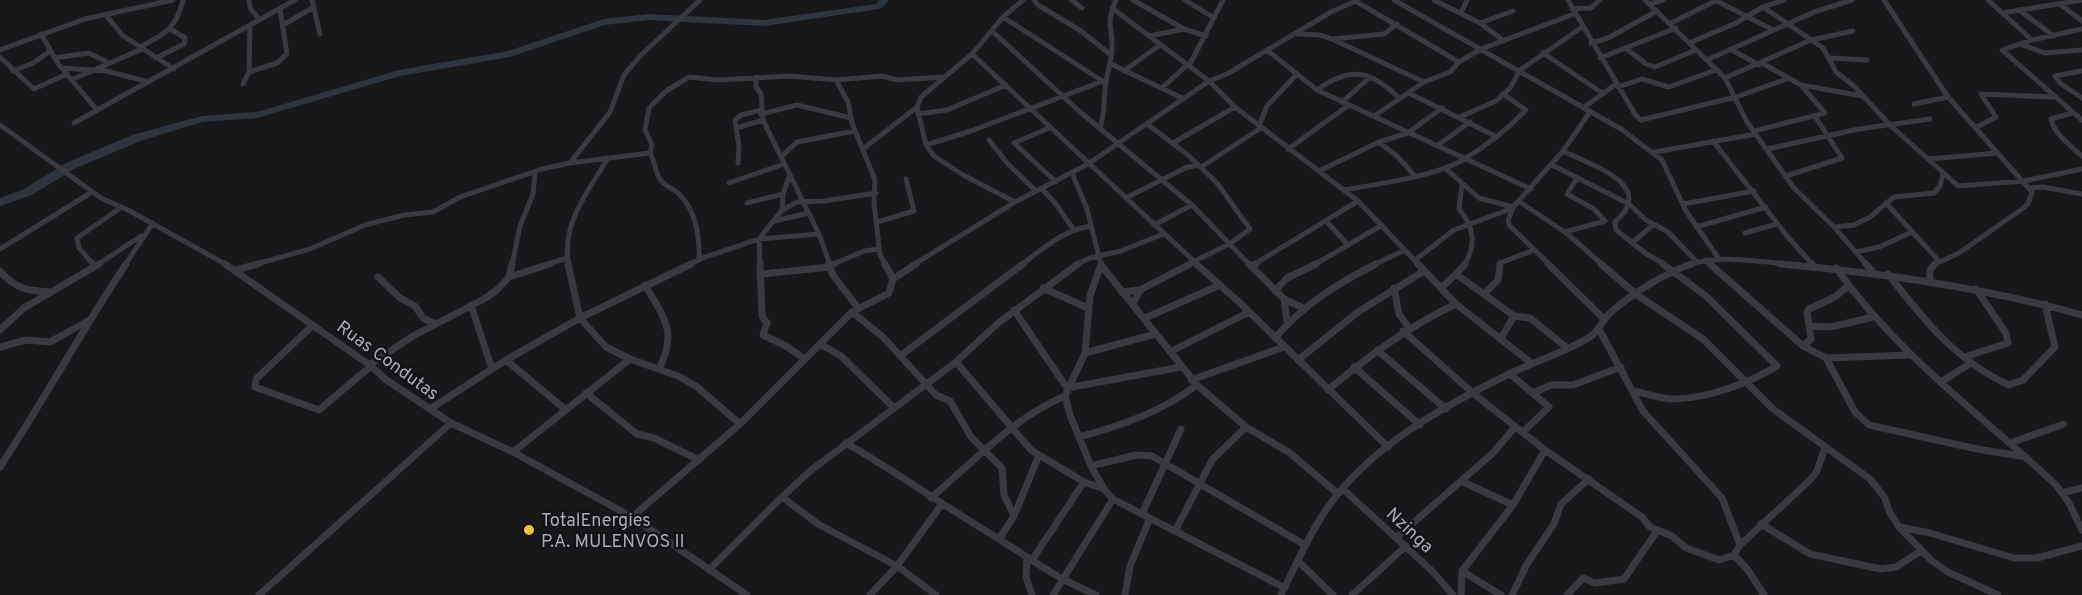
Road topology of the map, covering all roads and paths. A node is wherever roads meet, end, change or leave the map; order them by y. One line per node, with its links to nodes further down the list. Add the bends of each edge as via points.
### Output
1 (173, 0): 41 (street)
2 (183, 0): 57 (street, via 179,20)
3 (249, 0): 45 (street)
4 (295, 0): 34 (street)
5 (312, 0): 29 (street)
6 (700, 0): 190 (street, via 624,75 610,111)
7 (1023, 0): 43 (street)
8 (1034, 0): 85 (street)
9 (1071, 0): 31 (street)
10 (1116, 0): 32 (street)
11 (1133, 0): 54 (street)
12 (1185, 0): 44 (street)
13 (1223, 0): 44 (street)
14 (1394, 0): 75 (street)
15 (1434, 0): 39 (street)
16 (1467, 0): 39 (street)
17 (1568, 0): 37 (street)
18 (1600, 0): 37 (street, via 1591,8)
19 (1663, 0): 27 (street)
20 (1717, 0): 42 (street); 52 (street)
21 (1784, 0): 30 (street)
22 (1852, 0): 47 (street)
23 (1884, 0): 132 (street)
24 (1988, 0): 40 (street)
25 (2082, 0): 28 (street)
26 (1357, 1): 49 (street); 62 (street, via 1343,5)
27 (1647, 2): 38 (street)
28 (2066, 2): 33 (street); 35 (street); 46 (street)
29 (314, 7): 51 (street); 61 (street)
30 (1763, 7): 42 (street); 47 (street)
31 (1082, 8)
32 (1112, 8): 63 (street); 85 (street, via 1108,19)
33 (2082, 8)
34 (280, 9): 45 (street); 51 (street)
35 (2019, 10): 40 (street); 65 (street)
36 (1513, 11): 48 (street)
37 (1573, 11): 53 (street); 69 (street)
38 (1657, 11): 52 (street); 70 (street)
39 (1461, 13): 48 (street)
40 (2002, 13): 68 (street)
41 (106, 15): 60 (street); 74 (street, via 116,30)
42 (1746, 16): 55 (street); 71 (street)
43 (1004, 17): 58 (street); 118 (street)
44 (1214, 18): 64 (street)
45 (259, 20): 50 (street)
46 (2082, 21)
47 (1787, 22): 55 (street); 67 (street)
48 (1480, 23): 69 (street)
49 (1397, 24): 66 (street, via 1385,34); 93 (street)
50 (250, 25): 99 (street); 106 (street)
51 (283, 25): 106 (street, via 285,57)
52 (1674, 25): 71 (street); 76 (street)
53 (1582, 27): 70 (street); 83 (street)
54 (1184, 29): 63 (street); 64 (street)
55 (1771, 29): 82 (street)
56 (2082, 29): 65 (street)
57 (172, 30): 74 (street); 88 (street, via 185,38 184,44)
58 (992, 31): 84 (street); 129 (street)
59 (1853, 31): 67 (street)
60 (41, 34): 77 (street); 81 (street)
61 (320, 34)
62 (1296, 34): 66 (street); 78 (street)
63 (1149, 36): 73 (street)
64 (1206, 36): 97 (street)
65 (2054, 36): 68 (street)
66 (1332, 39): 119 (street)
67 (1811, 40): 90 (street); 96 (street)
68 (2032, 40): 72 (street)
69 (1504, 41): 75 (street)
70 (1591, 43): 89 (street)
71 (1689, 43): 79 (street)
72 (2019, 43): 80 (street, via 2050,54); 134 (street, via 2004,48 2004,54)
73 (1160, 45): 97 (street); 103 (street)
74 (141, 48): 88 (street); 94 (street)
75 (1481, 49): 93 (street); 104 (street)
76 (1627, 49): 79 (street, via 1655,67); 89 (street)
77 (0, 50)
78 (1268, 50): 108 (street); 116 (street)
79 (1696, 50): 91 (street)
80 (2082, 50)
81 (50, 51): 87 (street); 102 (street)
82 (1732, 51): 91 (street); 96 (street)
83 (1543, 53): 104 (street); 127 (street)
84 (972, 54): 110 (street); 123 (street)
85 (1111, 55): 95 (street)
86 (0, 57): 102 (street)
87 (54, 58): 94 (street, via 88,52); 98 (street)
88 (156, 58): 99 (street)
89 (1600, 58): 121 (street)
90 (1830, 58): 92 (street); 130 (street, via 1836,72)
91 (1707, 60): 100 (street)
92 (1867, 60)
93 (1459, 62): 119 (street, via 1450,72)
94 (109, 63): 101 (street)
95 (1111, 64): 103 (street); 118 (street)
96 (1761, 64): 112 (street); 113 (street)
97 (1188, 65): 116 (street); 124 (street)
98 (62, 68): 101 (street); 107 (street)
99 (174, 69): 117 (street)
100 (1716, 69): 112 (street); 121 (street, via 1669,87 1642,79)
101 (95, 70): 114 (street); 117 (street)
102 (13, 71): 107 (street, via 34,89)
103 (1124, 71): 124 (street)
104 (1519, 71): 128 (street); 143 (street)
105 (2082, 71): 135 (street, via 2055,76)
106 (249, 72): 120 (street)
107 (67, 74): 114 (street)
108 (1296, 75): 125 (street); 160 (street, via 1267,106)
109 (756, 77): 115 (street); 148 (street); 182 (street, via 718,80 693,76 666,91 647,113 645,130 652,145)
110 (944, 77): 115 (street); 145 (street, via 921,97)
111 (1369, 78): 125 (street, via 1357,73 1342,74); 133 (street, via 1388,86); 137 (street)
112 (1725, 78): 131 (street)
113 (1787, 79): 122 (street); 131 (street)
114 (72, 80): 144 (street)
115 (836, 80): 152 (street, via 848,102)
116 (1209, 81): 136 (street); 140 (street)
117 (149, 82): 144 (street)
118 (1104, 82): 129 (street); 163 (street, via 1107,100)
119 (1424, 82): 126 (street)
120 (243, 84)
121 (1617, 85): 127 (street); 131 (street, via 1636,116 1643,120)
122 (1801, 85): 130 (street); 150 (street, via 1825,111)
123 (1006, 86): 141 (street); 145 (street, via 947,110)
124 (1162, 88): 136 (street)
125 (1317, 90): 137 (street)
126 (1409, 93): 133 (street); 142 (street)
127 (1602, 93): 143 (street)
128 (1503, 94): 151 (street); 168 (street, via 1526,110)
129 (1062, 95): 141 (street); 163 (street)
130 (1862, 96): 159 (street)
131 (1736, 97): 167 (street)
132 (1948, 97): 138 (street); 164 (street)
133 (1399, 98): 149 (street)
134 (2054, 98): 147 (street); 164 (street, via 1981,94 1996,117)
135 (2082, 98)
136 (1184, 99): 158 (street)
137 (1342, 102): 139 (street)
138 (1914, 104)
139 (1349, 105): 149 (street); 177 (street)
140 (1235, 107): 160 (street); 174 (street)
141 (1029, 108): 162 (street); 175 (street)
142 (1442, 108): 151 (street); 166 (street)
143 (1583, 108): 146 (street)
144 (97, 110): 156 (street)
145 (918, 111): 175 (street); 178 (street)
146 (1590, 112): 180 (street); 181 (street)
147 (2072, 113): 154 (street); 184 (street, via 2051,119 2051,123)
148 (762, 115): 152 (street, via 797,105); 161 (street); 161 (street, via 738,116); 185 (street)
149 (1374, 116): 166 (street)
150 (1815, 116): 167 (street); 169 (street)
151 (1460, 117): 155 (street)
152 (851, 118): 165 (street)
153 (1930, 119): 159 (street)
154 (2082, 120)
155 (1470, 122): 168 (street); 176 (street)
156 (74, 123)
157 (0, 124): 216 (street, Ruas Condutas)
158 (1147, 124): 172 (street); 174 (street)
159 (1890, 126): 169 (street); 188 (street)
160 (1260, 127): 177 (street); 194 (street)
161 (736, 128): 189 (street)
162 (1049, 128): 192 (street); 208 (street, via 1013,142)
163 (1100, 128): 172 (street)
164 (1975, 128): 183 (street)
165 (855, 131): 178 (street); 185 (street, via 797,142)
166 (1408, 133): 173 (street); 176 (street)
167 (1755, 133): 171 (street); 179 (street)
168 (1497, 137): 187 (street)
169 (1827, 137): 179 (street); 202 (street, via 1842,158)
170 (990, 140): 213 (street, via 1008,164)
171 (1713, 141): 181 (street); 215 (street)
172 (1119, 142): 192 (street); 206 (street)
173 (1379, 142): 197 (street); 201 (street)
174 (1173, 143): 194 (street)
175 (926, 145): 222 (street, via 940,161)
176 (1438, 145): 187 (street)
177 (1288, 148): 197 (street)
178 (863, 149): 217 (street)
179 (1767, 149): 202 (street)
180 (1563, 151): 193 (street); 227 (street, via 1622,181)
181 (1655, 152): 228 (street, via 1671,175)
182 (650, 153): 186 (street); 267 (street, via 658,178 677,192 694,221 700,241)
183 (1998, 153): 188 (street); 207 (street)
184 (2082, 156)
185 (781, 157): 191 (street)
186 (608, 158): 190 (street); 265 (street, via 575,213)
187 (1467, 158): 195 (street); 212 (street)
188 (1928, 159): 199 (street)
189 (738, 163)
190 (570, 164): 198 (street)
191 (784, 164): 203 (street); 209 (street)
192 (1088, 164): 200 (street); 220 (street)
193 (1552, 165): 204 (street); 212 (street)
194 (1199, 166): 206 (street, via 1185,168); 257 (street, via 1249,226 1249,231)
195 (1445, 168): 201 (street); 210 (street)
196 (2082, 169): 207 (street)
197 (1319, 171): 214 (street)
198 (535, 173): 279 (street, via 460,197 433,212 365,225 310,249); 288 (street, via 533,194 518,235)
199 (1943, 173): 207 (street, via 1962,186); 226 (street, via 1934,193 1901,195)
200 (1072, 174): 208 (street); 245 (street)
201 (1415, 176): 214 (street)
202 (1786, 176): 248 (street, via 1800,196)
203 (789, 177): 218 (street); 225 (street)
204 (1577, 178): 227 (street); 237 (street, via 1567,194 1594,209)
205 (906, 179): 238 (street, via 914,211)
206 (1163, 180): 220 (street); 229 (street)
207 (2024, 181): 211 (street)
208 (1056, 182): 213 (street)
209 (729, 183)
210 (1462, 185): 230 (street, via 1479,198); 246 (street, via 1459,209)
211 (2030, 188): 219 (street); 272 (street, via 2032,196 2022,209 1959,254)
212 (1531, 189): 223 (street)
213 (1039, 190): 222 (street); 249 (street, via 1061,210)
214 (1344, 190): 221 (street)
215 (1754, 191): 228 (street); 231 (street)
216 (92, 192): 232 (street, Ruas Condutas); 260 (street)
217 (876, 193): 225 (street); 238 (street)
218 (783, 194): 224 (street); 233 (street)
219 (2082, 194)
220 (1126, 198): 242 (street)
221 (1358, 201): 236 (street); 243 (street)
222 (1015, 202): 289 (street)
223 (1520, 202): 230 (street); 250 (street)
224 (747, 203)
225 (807, 203): 233 (street, via 793,203); 234 (street)
226 (1886, 203): 248 (street, via 1854,225); 251 (street)
227 (1629, 204): 239 (street, via 1627,212); 244 (street)
228 (1683, 204): 247 (street)
229 (1192, 205): 242 (street); 257 (street)
230 (1513, 207): 246 (street); 263 (street, via 1508,217 1510,226)
231 (1766, 207): 241 (street); 247 (street)
232 (119, 209): 240 (street, Ruas Condutas); 274 (street, via 77,238 79,248)
233 (782, 210): 235 (street)
234 (808, 213): 235 (street); 254 (street)
235 (774, 221): 256 (street)
236 (1326, 221): 259 (street); 276 (street)
237 (1605, 221): 239 (street); 250 (street)
238 (877, 222): 261 (street)
239 (1615, 222): 258 (street, via 1616,230)
240 (153, 224): 253 (street); 279 (street, Ruas Condutas)
241 (1777, 224): 252 (street); 277 (street)
242 (1154, 225): 255 (street)
243 (1382, 225): 259 (street); 262 (street)
244 (1653, 225): 258 (street); 273 (street, via 1668,232)
245 (1091, 226): 249 (street); 270 (street)
246 (1471, 226): 268 (street, via 1451,232); 285 (street, via 1473,249 1466,265)
247 (1696, 227): 266 (street)
248 (1834, 227): 264 (street)
249 (1073, 229): 342 (street)
250 (1565, 232): 304 (street)
251 (1912, 232): 264 (street, via 1879,247); 272 (street)
252 (1745, 233)
253 (144, 234): 274 (street); 322 (street)
254 (819, 234): 256 (street); 275 (street)
255 (1163, 234): 270 (street); 271 (street)
256 (759, 239): 267 (street); 284 (street)
257 (1231, 243): 271 (street); 276 (street)
258 (1632, 243): 282 (street)
259 (1348, 244): 300 (street, via 1287,278)
260 (0, 249)
261 (879, 249): 275 (street, via 864,251); 289 (street, via 882,263)
262 (1405, 250): 268 (street); 312 (street, via 1326,292)
263 (1534, 250): 303 (street, via 1500,263 1498,280); 321 (street)
264 (1856, 252): 283 (street)
265 (567, 258): 288 (street); 319 (street)
266 (1719, 259): 269 (street); 277 (street)
267 (699, 260): 291 (street)
268 (1415, 260): 281 (street)
269 (1706, 260): 273 (street); 334 (street)
270 (1100, 261): 294 (street, via 1073,266); 302 (street, Nzinga); 311 (street)
271 (1195, 261): 292 (street); 298 (street)
272 (1939, 261): 290 (street, via 1932,266)
273 (1697, 262): 282 (street)
274 (95, 266): 301 (street)
275 (830, 266): 284 (street); 313 (street)
276 (1252, 266): 300 (street)
277 (1814, 266): 278 (street)
278 (1836, 267): 283 (street); 293 (street)
279 (236, 270): 325 (street, Ruas Condutas)
280 (0, 271): 299 (street, via 12,286)
281 (1424, 271): 295 (street); 296 (street)
282 (1676, 271): 304 (street); 360 (street, via 1777,364)
283 (1874, 273): 286 (street)
284 (762, 274): 346 (street, via 762,316 766,323 763,335)
285 (1456, 274): 296 (street); 303 (street)
286 (1888, 274): 290 (street); 343 (street, via 1934,334)
287 (378, 277): 324 (street, via 415,306 423,318)
288 (509, 277): 309 (street, via 494,292)
289 (893, 279): 313 (street, via 889,293)
290 (1930, 279): 297 (street)
291 (645, 285): 319 (street); 357 (street, via 670,332 669,352)
292 (1220, 285): 315 (street); 320 (street)
293 (1848, 286): 318 (street); 326 (street, via 1809,309)
294 (1043, 288): 311 (street); 314 (street)
295 (1394, 288): 327 (street); 348 (street)
296 (1441, 288): 307 (street)
297 (1977, 289): 308 (street); 343 (street, via 2006,333 2008,343)
298 (1140, 290): 302 (street); 306 (street)
299 (23, 291): 301 (street); 310 (street)
300 (1275, 291): 305 (street)
301 (52, 292): 310 (street)
302 (1122, 292): 306 (street, Nzinga)
303 (1484, 294): 317 (street)
304 (1637, 295): 321 (street); 360 (street, via 1703,339)
305 (1284, 299): 312 (street); 323 (street)
306 (1133, 304): 320 (street, Nzinga)
307 (1456, 304): 327 (street); 332 (street)
308 (2045, 304): 316 (street); 351 (street, via 2055,347 2023,380 2009,385)
309 (471, 305): 324 (street); 356 (street)
310 (24, 308): 329 (street)
311 (1088, 308): 340 (street)
312 (1305, 309): 323 (street)
313 (855, 310): 333 (street); 342 (street)
314 (1014, 310): 349 (street); 365 (street)
315 (1249, 312): 331 (street); 339 (street)
316 (2082, 315)
317 (1514, 316): 332 (street); 337 (street, via 1530,318)
318 (1873, 317): 326 (street, via 1831,327); 341 (street)
319 (580, 318): 345 (street, via 606,347); 347 (street)
320 (1145, 318): 330 (street, Nzinga)
321 (1604, 319): 328 (street)
322 (89, 320): 335 (street, via 50,342 26,340); 395 (street)
323 (1287, 322): 331 (street)
324 (435, 324): 352 (street)
325 (313, 325): 352 (street, Ruas Condutas); 352 (street, via 256,379 255,387 319,410)
326 (1810, 326): 334 (street, via 1811,339)
327 (1406, 329): 338 (street); 368 (street)
328 (1599, 329): 337 (street); 355 (street)
329 (0, 330)
330 (1155, 334): 339 (street, Nzinga); 340 (street)
331 (1275, 338): 336 (street)
332 (1501, 338): 350 (street)
333 (820, 344): 346 (street); 369 (street, via 841,356)
334 (1803, 346): 344 (street)
335 (0, 347)
336 (1284, 347): 348 (street); 359 (street)
337 (1566, 347): 350 (street)
338 (1377, 350): 354 (street); 371 (street)
339 (1170, 352): 353 (street, Nzinga)
340 (1085, 353): 365 (street)
341 (1910, 355): 344 (street); 361 (street)
342 (900, 356): 362 (street)
343 (1964, 357): 351 (street)
344 (1826, 358): 391 (street, via 1860,419 1869,425)
345 (630, 359): 357 (street); 366 (street)
346 (805, 359): 374 (street)
347 (506, 360): 356 (street); 372 (street)
348 (1298, 360): 363 (street)
349 (956, 362): 362 (street); 377 (street)
350 (1531, 363): 358 (street)
351 (1971, 363): 361 (street)
352 (370, 366): 370 (street, Ruas Condutas)
353 (1181, 367): 359 (street, Nzinga); 365 (street)
354 (1354, 367): 363 (street); 376 (street)
355 (1621, 368): 364 (street); 367 (street, via 1573,385 1551,385)
356 (492, 369): 370 (street)
357 (659, 369): 374 (street, via 696,386)
358 (1510, 374): 367 (street); 368 (street)
359 (1194, 382): 378 (street, Nzinga); 382 (street, via 1176,402 1157,413)
360 (1745, 382): 364 (street, via 1678,399); 386 (street, via 1773,409)
361 (1941, 382): 383 (street)
362 (926, 383): 369 (street); 389 (street, via 955,407 966,431)
363 (1328, 390): 385 (street)
364 (1634, 391): 421 (street, via 1649,418 1722,498)
365 (1066, 392): 377 (street); 382 (street)
366 (586, 393): 372 (street); 392 (street, via 637,434)
367 (1533, 393): 381 (street, via 1549,409)
368 (1474, 394): 371 (street); 379 (street)
369 (892, 407): 384 (street)
370 (430, 409): 373 (street, Ruas Condutas)
371 (1446, 409): 376 (street)
372 (566, 410): 388 (street)
373 (451, 423): 388 (street, Ruas Condutas); 433 (street)
374 (740, 424): 392 (street)
375 (2064, 424): 383 (street)
376 (1420, 425): 385 (street)
377 (1014, 427): 389 (street); 390 (street)
378 (1246, 427): 399 (street, via 1214,457); 402 (street, Nzinga, via 1290,453)
379 (1515, 427): 381 (street); 397 (street)
380 (1181, 429): 393 (street)
381 (1523, 432): 387 (street)
382 (1079, 437): 394 (street)
383 (2010, 442): 391 (street)
384 (846, 443): 404 (street); 405 (street, via 908,479)
385 (1388, 447): 402 (street)
386 (1825, 447): 413 (street, via 1815,475); 414 (street, via 1878,487)
387 (1545, 450): 396 (street); 408 (street)
388 (513, 452): 411 (street, Ruas Condutas)
389 (986, 452): 405 (street); 410 (street, via 1004,471 1004,496)
390 (1039, 455): 398 (street); 410 (street)
391 (2026, 457): 403 (street)
392 (699, 460): 411 (street)
393 (1164, 464): 394 (street, via 1142,454); 399 (street); 409 (street)
394 (1091, 466): 401 (street)
395 (0, 467)
396 (1589, 479): 417 (street); 446 (street, via 1561,504 1554,524)
397 (1461, 481): 408 (street); 418 (street)
398 (1083, 482): 401 (street); 426 (street)
399 (1200, 483): 416 (street); 420 (street)
400 (2082, 488): 403 (street)
401 (1104, 489): 406 (street)
402 (1341, 491): 418 (street, Nzinga); 420 (street)
403 (2062, 494): 415 (street)
404 (783, 497): 428 (street, via 819,524); 429 (street)
405 (931, 498): 407 (street)
406 (1113, 499): 409 (street); 431 (street)
407 (942, 504): 419 (street); 428 (street)
408 (1513, 505): 430 (street)
409 (1142, 514): 412 (street)
410 (1014, 516): 419 (street)
411 (632, 517): 429 (street, Ruas Condutas)
412 (1150, 518): 416 (street); 440 (street, via 1130,566)
413 (1761, 524): 421 (street); 424 (street, via 1810,554 1881,569 1896,567)
414 (1899, 527): 423 (street, via 2014,558 2037,558); 424 (street)
415 (2082, 530)
416 (1175, 531): 432 (street)
417 (1656, 531): 425 (street, via 1715,560); 447 (street, via 1624,579 1595,583 1583,578)
418 (1396, 537): 422 (street, Nzinga)
419 (999, 539): 426 (street)
420 (1305, 545): 427 (street)
421 (1740, 545): 425 (street)
422 (1406, 546): 442 (street); 443 (street, Nzinga)
423 (2082, 546)
424 (1921, 551): 449 (street, via 1948,572)
425 (1734, 555): 448 (street)
426 (1030, 559): 431 (street); 437 (street, via 1026,577)
427 (1298, 561): 432 (street); 441 (street)
428 (897, 566): 435 (street); 436 (street)
429 (709, 570): 434 (street, Ruas Condutas)
430 (1462, 571): 444 (street); 445 (street)
431 (1062, 579): 438 (street); 439 (street)
432 (1283, 592)
433 (259, 595)
434 (747, 595)
435 (870, 595)
436 (936, 595)
437 (1032, 595)
438 (1053, 595)
439 (1096, 595)
440 (1125, 595)
441 (1334, 595)
442 (1352, 595)
443 (1453, 595)
444 (1461, 595)
445 (1500, 595)
446 (1512, 595)
447 (1568, 595)
448 (1764, 595)
449 (1998, 595)

